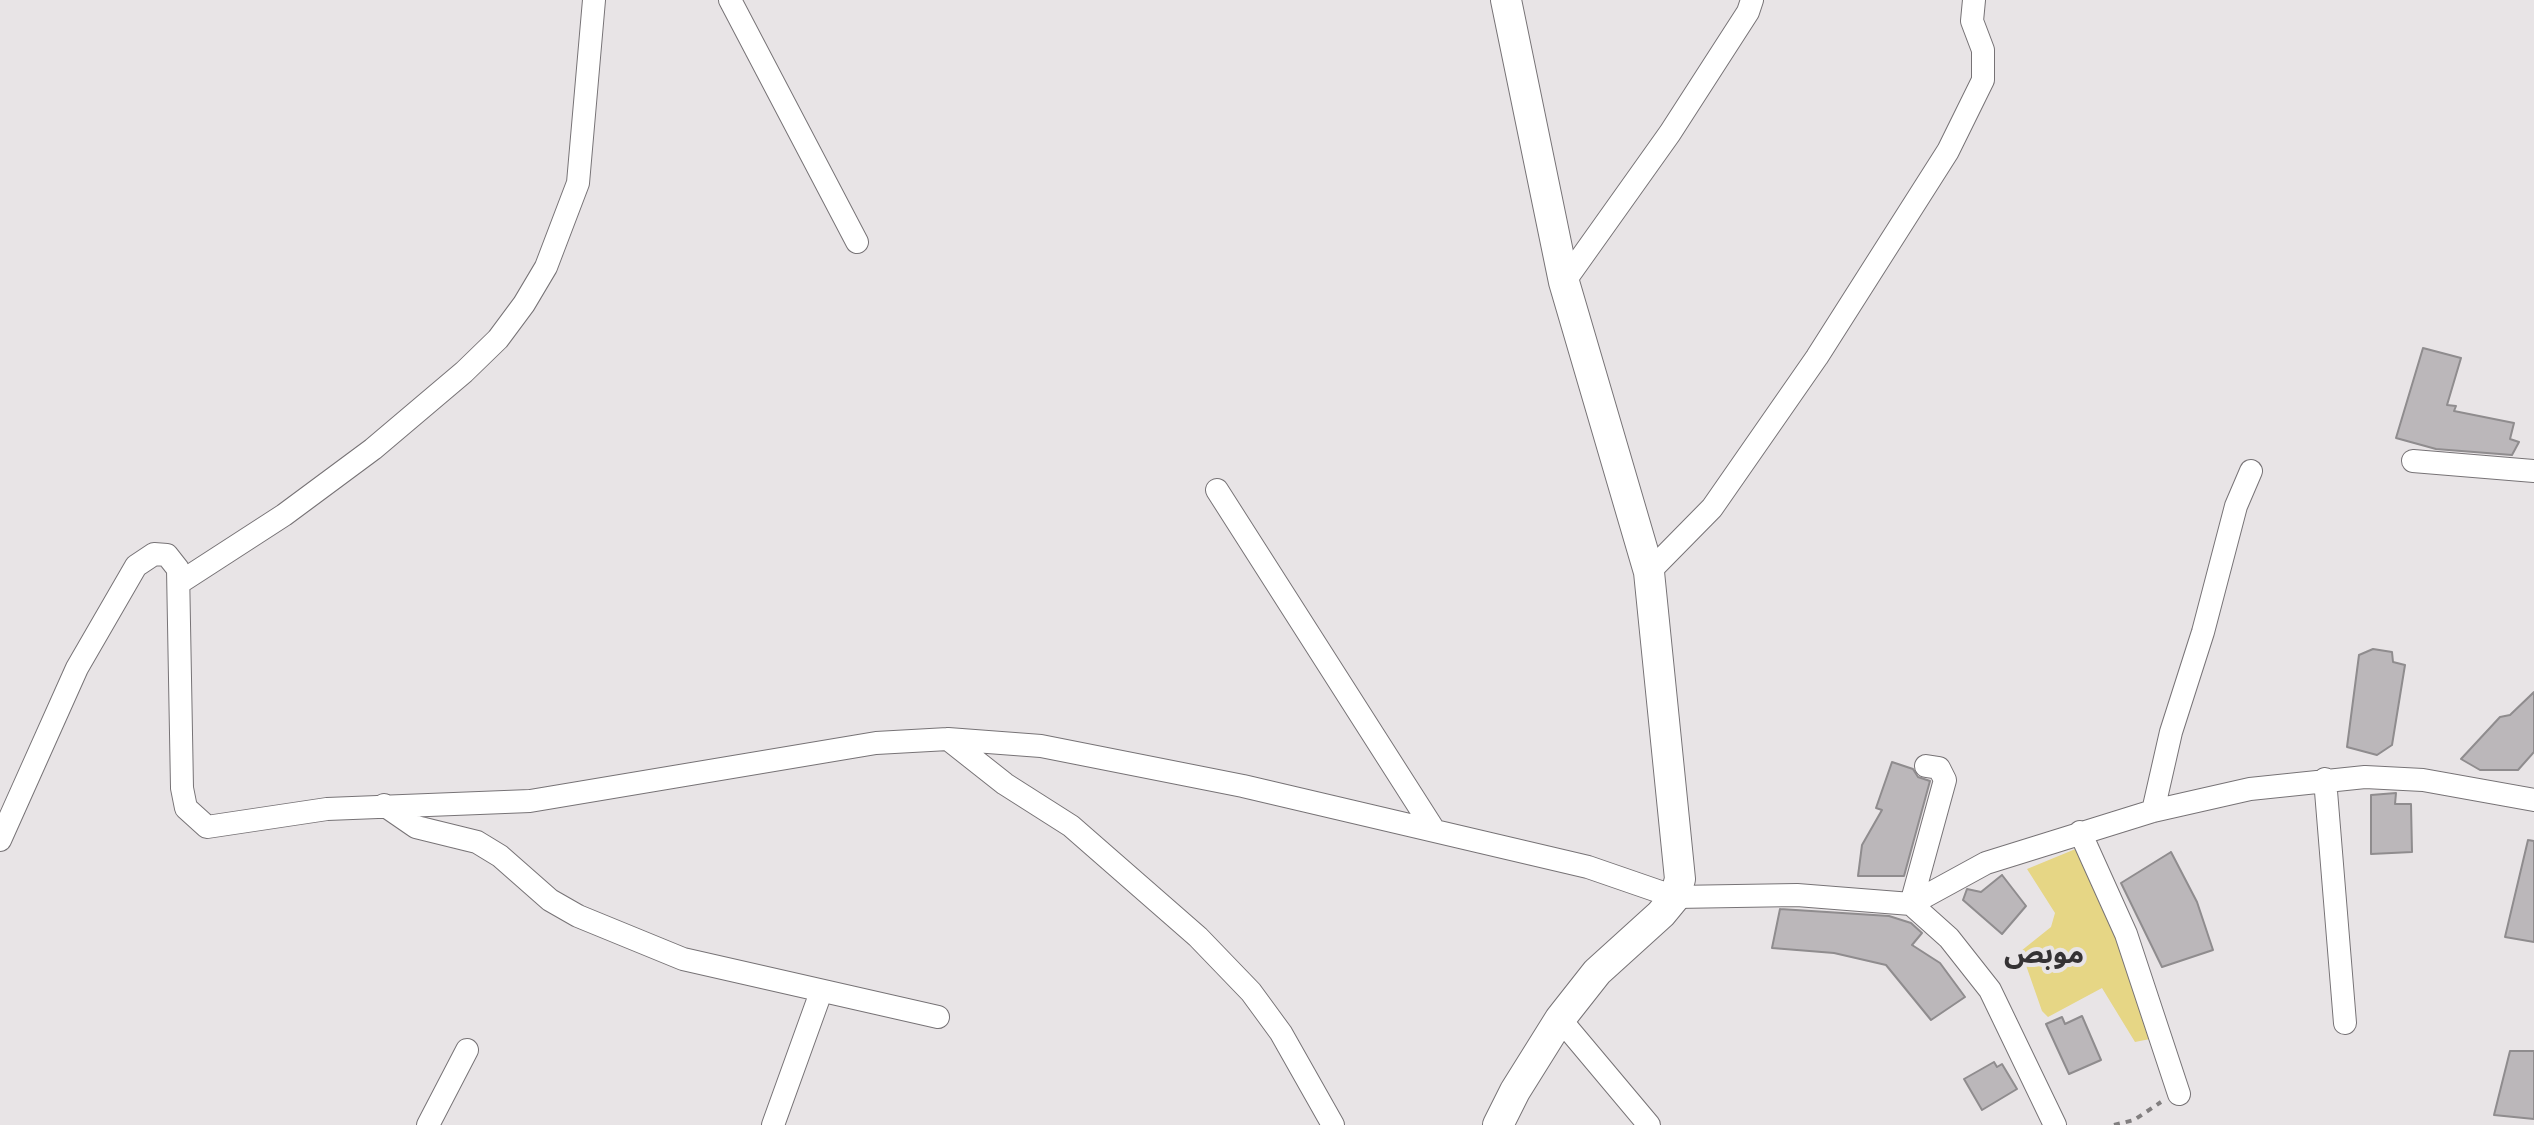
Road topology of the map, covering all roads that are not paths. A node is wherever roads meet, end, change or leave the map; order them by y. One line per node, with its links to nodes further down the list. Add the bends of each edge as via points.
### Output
1 (594, 0): 13 (street, via 578,183 546,267 524,304 464,372 373,449)
2 (730, 0): 6 (street)
3 (1506, 0): 7 (street)
4 (1752, 0): 7 (street, via 1670,133)
5 (1974, 0): 12 (street, via 1972,21 1983,50 1983,80 1948,151 1817,357 1712,508)
6 (857, 242)
7 (1564, 282): 12 (street)
8 (2413, 461): 10 (street)
9 (2251, 471): 19 (street, via 2236,506)
10 (2534, 471)
11 (1217, 490): 20 (street)
12 (1649, 572): 23 (street, via 1680,879)
13 (179, 583): 18 (street, via 182,788 186,808 196,820 207,827 225,827); 22 (street, via 178,569 167,555 154,554 136,566 56,709)
14 (948, 739): 18 (street, via 876,743 530,801); 20 (street, via 1041,746); 33 (street, via 1071,826 1198,937 1251,992 1281,1033)
15 (1926, 766): 24 (street, via 1939,768 1945,780)
16 (2325, 779): 17 (street, via 2423,780); 19 (street); 28 (street)
17 (2534, 800)
18 (384, 805): 25 (street, via 428,832 477,842 578,916 683,959)
19 (2153, 811): 21 (street)
20 (1434, 830): 23 (street, via 1588,867)
21 (2080, 832): 24 (street, via 1986,863); 30 (street, via 2126,934)
22 (0, 840)
23 (1675, 897): 24 (street, via 1797,895); 27 (street, via 1597,972)
24 (1911, 904): 36 (street, via 1949,938 1990,990)
25 (821, 992): 26 (street); 32 (street)
26 (938, 1017)
27 (1560, 1019): 34 (street); 35 (street)
28 (2345, 1023)
29 (467, 1050): 31 (street)
30 (2178, 1090)
31 (428, 1125)
32 (773, 1125)
33 (1333, 1125)
34 (1498, 1125)
35 (1649, 1125)
36 (2055, 1125)

